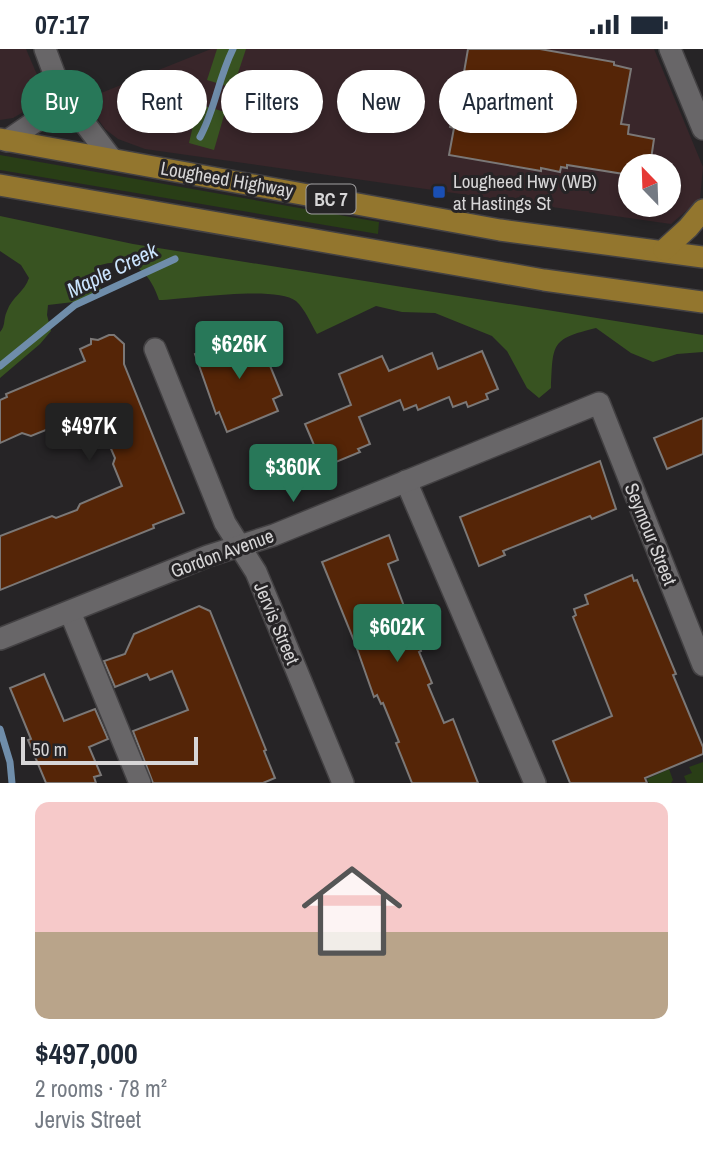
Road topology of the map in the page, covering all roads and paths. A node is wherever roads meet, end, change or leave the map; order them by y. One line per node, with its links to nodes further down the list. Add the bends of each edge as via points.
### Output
1 (45, 49): 3 (street)
2 (670, 49): 4 (street)
3 (53, 70)
4 (703, 129)
5 (21, 130): 7 (street)
6 (92, 133): 8 (street)
7 (4, 140): 8 (main road, Lougheed Highway / BC 7)
8 (111, 158): 11 (main road, Lougheed Highway / BC 7, via 500,230)
9 (0, 185): 13 (main road, BC 7, via 544,280)
10 (703, 210): 11 (main road)
11 (664, 250): 12 (main road, Lougheed Highway / BC 7)
12 (703, 257)
13 (703, 302)
14 (155, 349): 17 (street, Jervis Street, via 225,523)
15 (599, 403): 16 (street, Gordon Avenue); 20 (street, Seymour Street)
16 (406, 481): 17 (street, Gordon Avenue); 23 (street)
17 (239, 546): 18 (street, Gordon Avenue); 22 (street, Jervis Street, via 256,572)
18 (70, 612): 19 (street, Gordon Avenue); 21 (street)
19 (0, 639)
20 (703, 665)
21 (140, 783)
22 (343, 783)
23 (535, 783)

